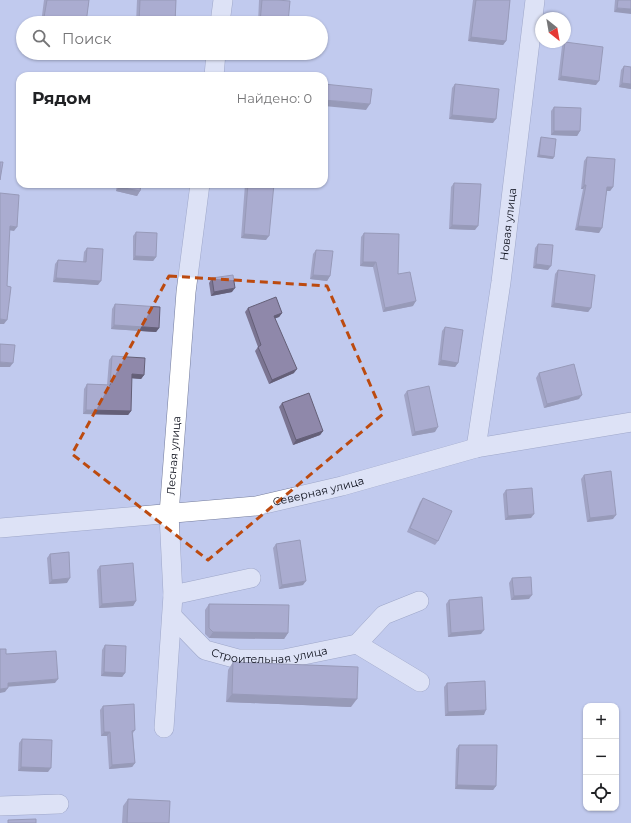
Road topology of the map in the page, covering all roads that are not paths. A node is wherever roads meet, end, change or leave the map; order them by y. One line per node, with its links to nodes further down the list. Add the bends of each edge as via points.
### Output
1 (223, 0): 3 (street)
2 (535, 0): 8 (street, Новая улица, via 501,282)
3 (221, 16)
4 (215, 60): 5 (street)
5 (214, 72)
6 (199, 188): 9 (street, Лесная улица, via 186,292)
7 (631, 422): 8 (street, Северная улица)
8 (476, 448): 9 (street, Северная улица, via 342,486 256,506)
9 (169, 514): 10 (street, Северная улица); 12 (street, Лесная улица)
10 (0, 528)
11 (251, 578): 12 (street)
12 (173, 595): 14 (street, Лесная улица)
13 (419, 601): 15 (street, via 384,616)
14 (172, 616): 15 (street, Строительная улица, via 205,650 238,659 284,659); 17 (street, Лесная улица)
15 (357, 644): 16 (street)
16 (420, 682)
17 (164, 728)
18 (59, 804): 19 (street)
19 (0, 806)

